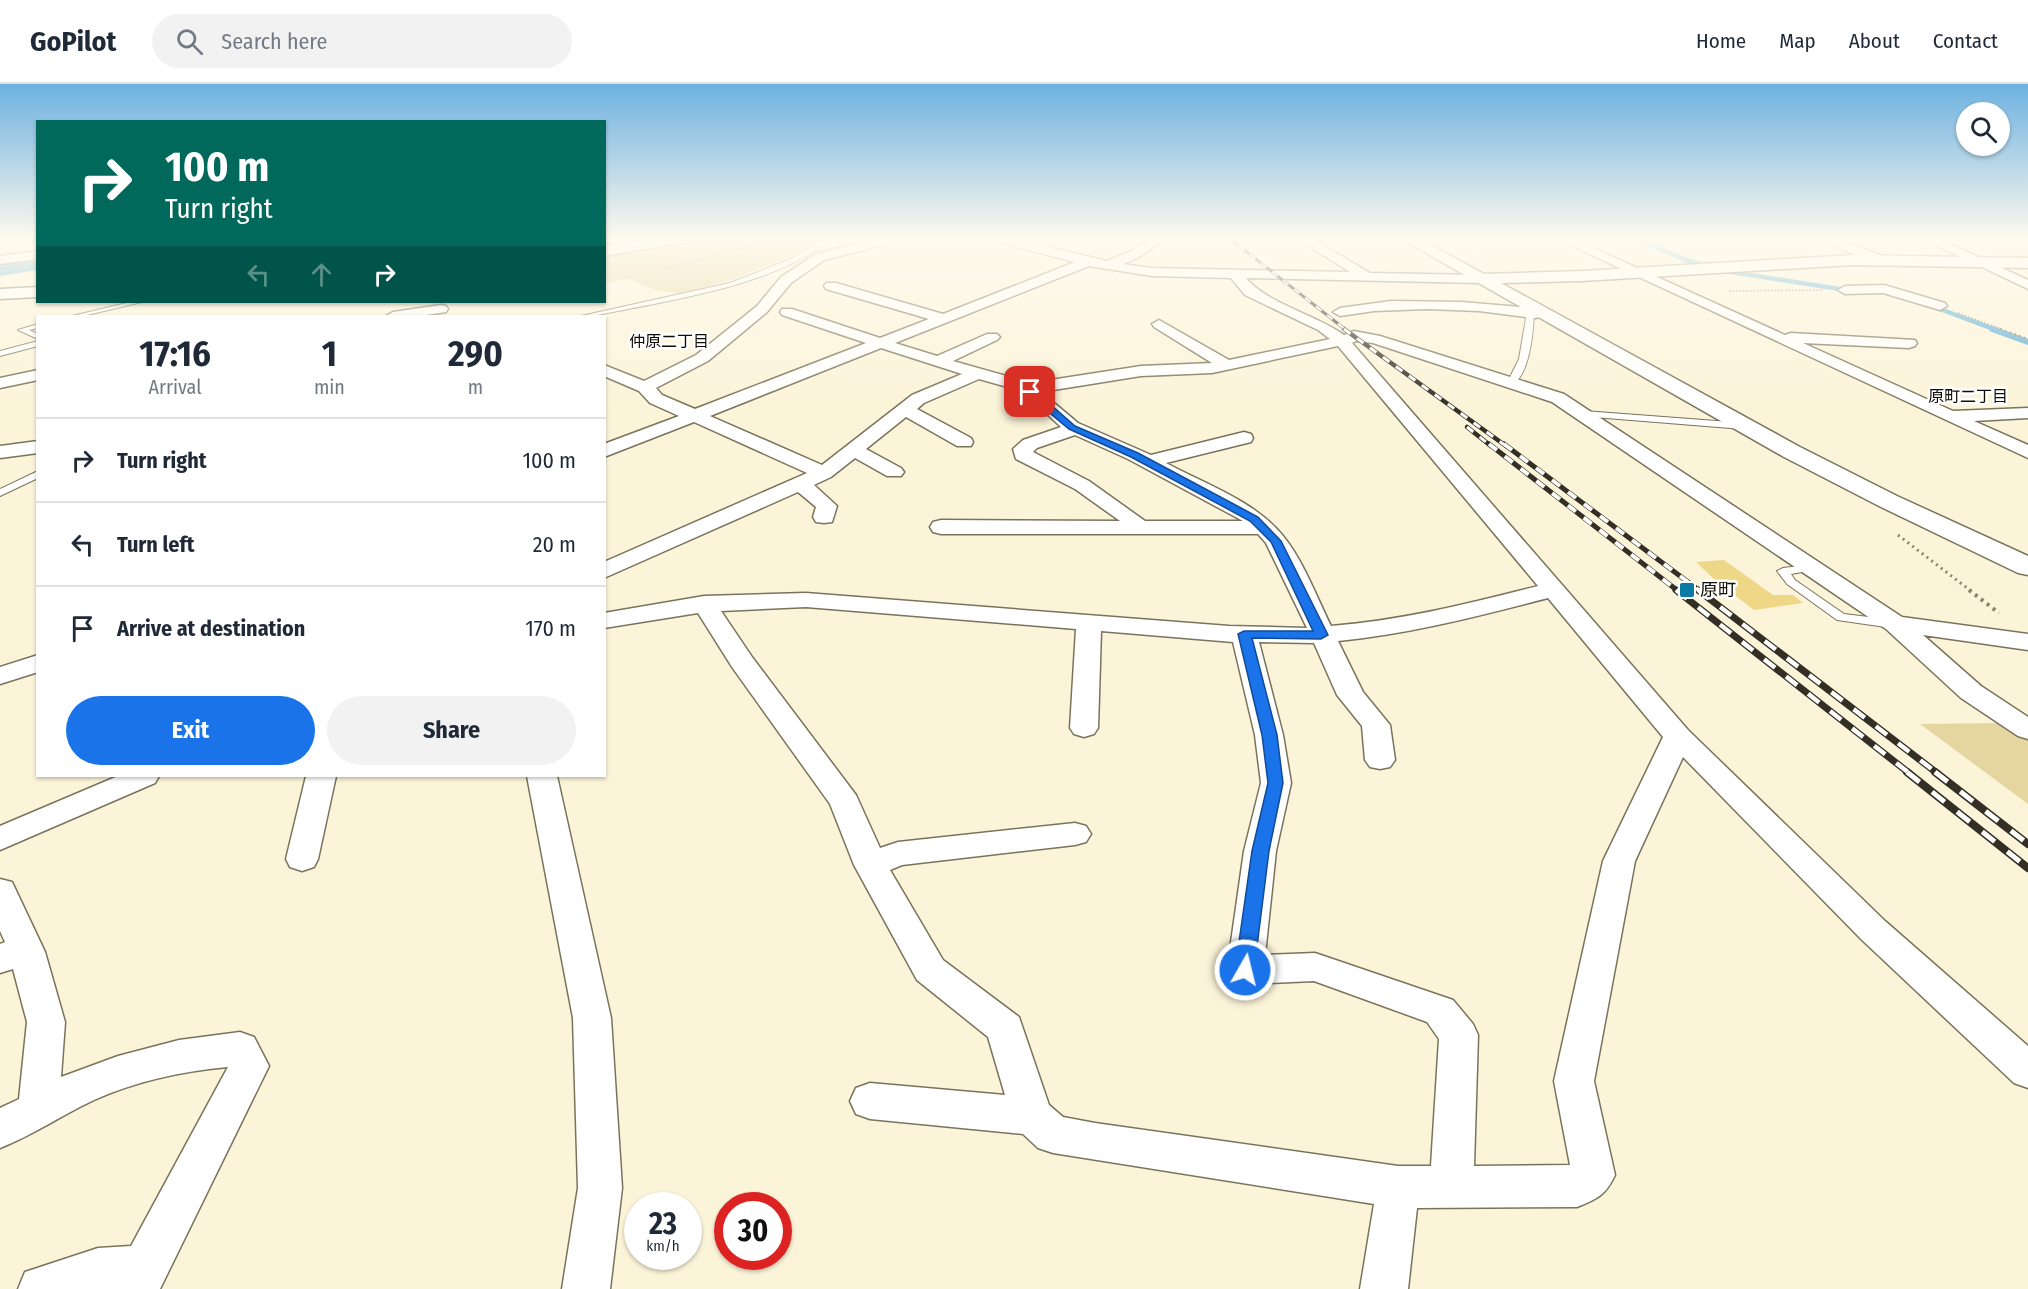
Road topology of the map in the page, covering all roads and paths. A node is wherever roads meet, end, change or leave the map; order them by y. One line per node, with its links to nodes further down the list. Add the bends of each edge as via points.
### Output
1 (693, 293): 17 (lane)
2 (775, 293): 39 (street, via 762,309 702,358)
3 (856, 293): 18 (street)
4 (1010, 293): 18 (street)
5 (1253, 293): 27 (street, via 1323,327)
6 (1503, 293): 14 (main road)
7 (1682, 293): 24 (street)
8 (1898, 293): 10 (street)
9 (134, 303): 15 (lane)
10 (1940, 306): 25 (path)
11 (442, 309): 16 (street)
12 (787, 312): 28 (street)
13 (1340, 312): 14 (street, via 1461,306)
14 (1536, 314): 38 (lane); 46 (main road)
15 (80, 315)
16 (400, 315)
17 (590, 315)
18 (945, 319): 28 (street)
19 (1160, 324): 33 (street)
20 (36, 326): 22 (lane, via 22,330)
21 (1826, 326): 26 (street)
22 (36, 335)
23 (992, 337): 32 (street)
24 (1778, 337): 26 (street); 45 (street)
25 (2028, 339)
26 (1851, 340): 29 (street)
27 (1342, 341): 33 (street); 38 (street, via 1354,336 1375,339); 68 (street)
28 (882, 343): 32 (street); 44 (street)
29 (1908, 343)
30 (36, 344): 31 (lane)
31 (0, 354)
32 (938, 362): 35 (street)
33 (1226, 365): 40 (street, via 1141,371)
34 (606, 371): 39 (street)
35 (975, 374): 40 (street); 41 (street, via 918,399)
36 (36, 375): 37 (street)
37 (0, 383)
38 (1511, 383): 43 (street, via 1558,398)
39 (645, 387): 44 (street, via 656,399)
40 (1031, 388): 47 (street, via 1030,392)
41 (903, 411): 49 (street); 52 (street)
42 (2028, 413): 45 (street)
43 (1584, 414): 46 (lane); 73 (street)
44 (694, 416): 51 (street); 56 (street)
45 (1950, 416): 54 (street)
46 (1746, 426): 66 (main road, via 1888,501)
47 (1075, 429): 55 (street); 63 (street, via 1030,444 1023,448 1023,455 1082,485 1135,522)
48 (1244, 438): 55 (street)
49 (964, 442)
50 (36, 447): 53 (street)
51 (606, 450)
52 (850, 451): 56 (street); 57 (street)
53 (0, 452)
54 (2028, 452)
55 (1148, 462): 64 (street, via 1244,513)
56 (824, 472): 59 (street)
57 (894, 472)
58 (36, 475): 60 (lane)
59 (798, 484): 61 (street, via 827,506); 67 (street)
60 (0, 493)
61 (825, 517)
62 (941, 527): 63 (street)
63 (1137, 528): 64 (street)
64 (1264, 528): 75 (street, via 1276,541)
65 (1896, 533): 70 (path)
66 (2028, 567)
67 (606, 570)
68 (1555, 589): 75 (street, via 1437,619); 81 (street)
69 (704, 603): 71 (street); 72 (street, via 806,600); 89 (street, via 741,661 845,802)
70 (2000, 614)
71 (606, 621)
72 (1089, 624): 74 (street); 79 (street)
73 (1895, 624): 76 (street); 80 (street, via 1971,692)
74 (1244, 634): 75 (street); 98 (street, via 1269,735 1276,783 1260,851 1245,970 1315,967 1440,1011 1459,1035 1452,1164)
75 (1321, 635): 82 (street, via 1351,695 1376,725)
76 (2028, 642)
77 (36, 664): 78 (street)
78 (0, 676)
79 (1084, 728)
80 (2028, 730)
81 (1678, 736): 92 (street, via 1873,930); 98 (street, via 1619,861 1574,1081 1593,1175 1577,1186)
82 (1380, 760)
83 (142, 777): 87 (street)
84 (321, 777): 88 (street)
85 (542, 777): 101 (street, via 592,1018 600,1188)
86 (1074, 834): 89 (street, via 898,854)
87 (0, 839)
88 (302, 859)
89 (870, 865): 95 (street, via 930,970 1005,1028)
90 (0, 891): 91 (street)
91 (12, 953): 94 (street, via 46,1022)
92 (2028, 1071)
93 (870, 1101): 95 (street)
94 (38, 1109): 96 (street); 99 (street, via 80,1088 148,1064 240,1048 249,1066)
95 (1032, 1116): 97 (street, via 1053,1134)
96 (0, 1129)
97 (1398, 1187): 98 (street); 102 (street)
98 (1458, 1187)
99 (140, 1279): 100 (street, via 99,1270)
100 (42, 1289)
101 (586, 1289)
102 (1384, 1289)

